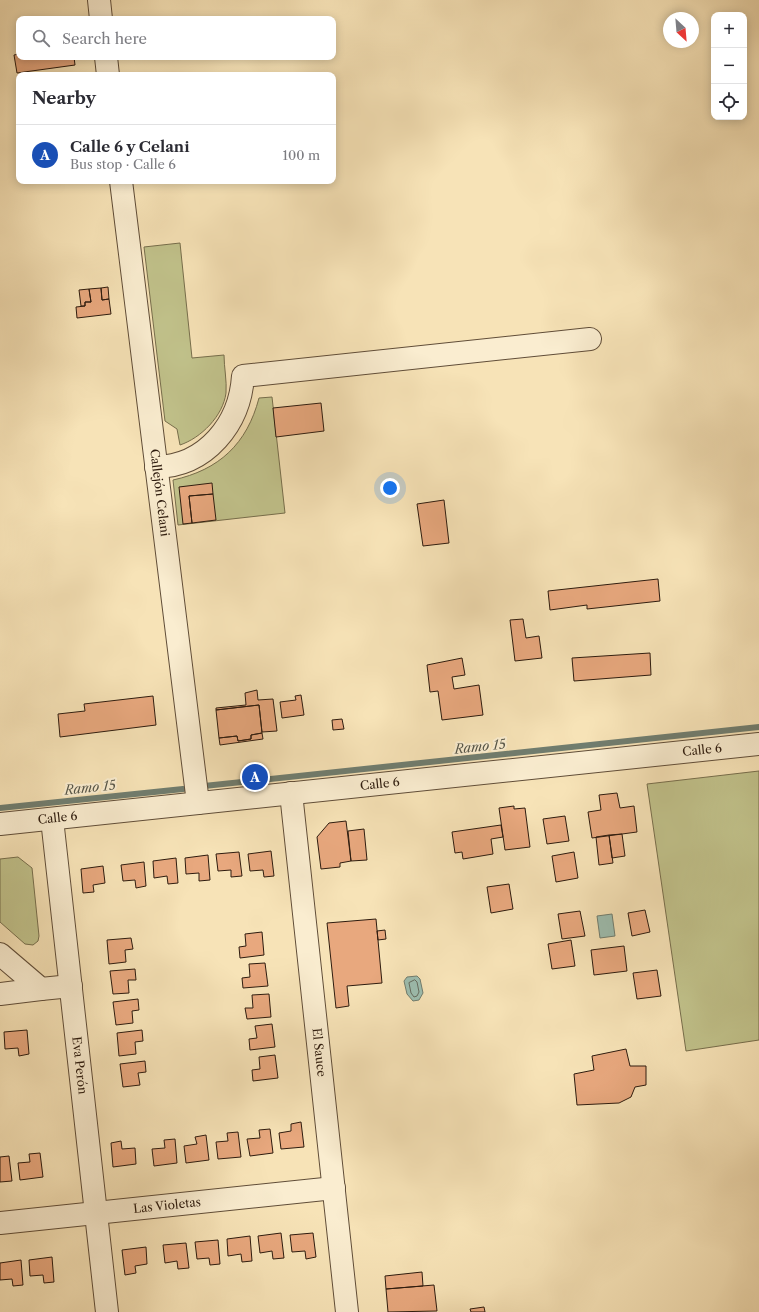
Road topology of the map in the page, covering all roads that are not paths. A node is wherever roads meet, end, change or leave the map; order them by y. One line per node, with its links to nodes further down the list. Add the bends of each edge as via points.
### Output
1 (99, 0): 2 (street)
2 (101, 16)
3 (106, 60): 4 (street)
4 (108, 72)
5 (121, 184): 7 (street, Callejón Celani)
6 (590, 339): 7 (street, via 243,376 240,402 229,426 221,436 211,446 189,459)
7 (156, 466): 10 (street, Callejón Celani)
8 (759, 744): 9 (street, Calle 6)
9 (291, 793): 10 (street, Calle 6); 17 (street, El Sauce)
10 (198, 804): 11 (street, Calle 6)
11 (52, 819): 12 (street, Calle 6); 14 (street, Eva Perón)
12 (0, 824)
13 (0, 954): 15 (street)
14 (71, 986): 15 (street); 18 (street, Eva Perón)
15 (41, 990): 16 (street)
16 (0, 994)
17 (334, 1188): 18 (street, Las Violetas); 21 (street, El Sauce)
18 (96, 1213): 19 (street, Las Violetas); 20 (street, Eva Perón)
19 (0, 1223)
20 (107, 1312)
21 (347, 1312)

